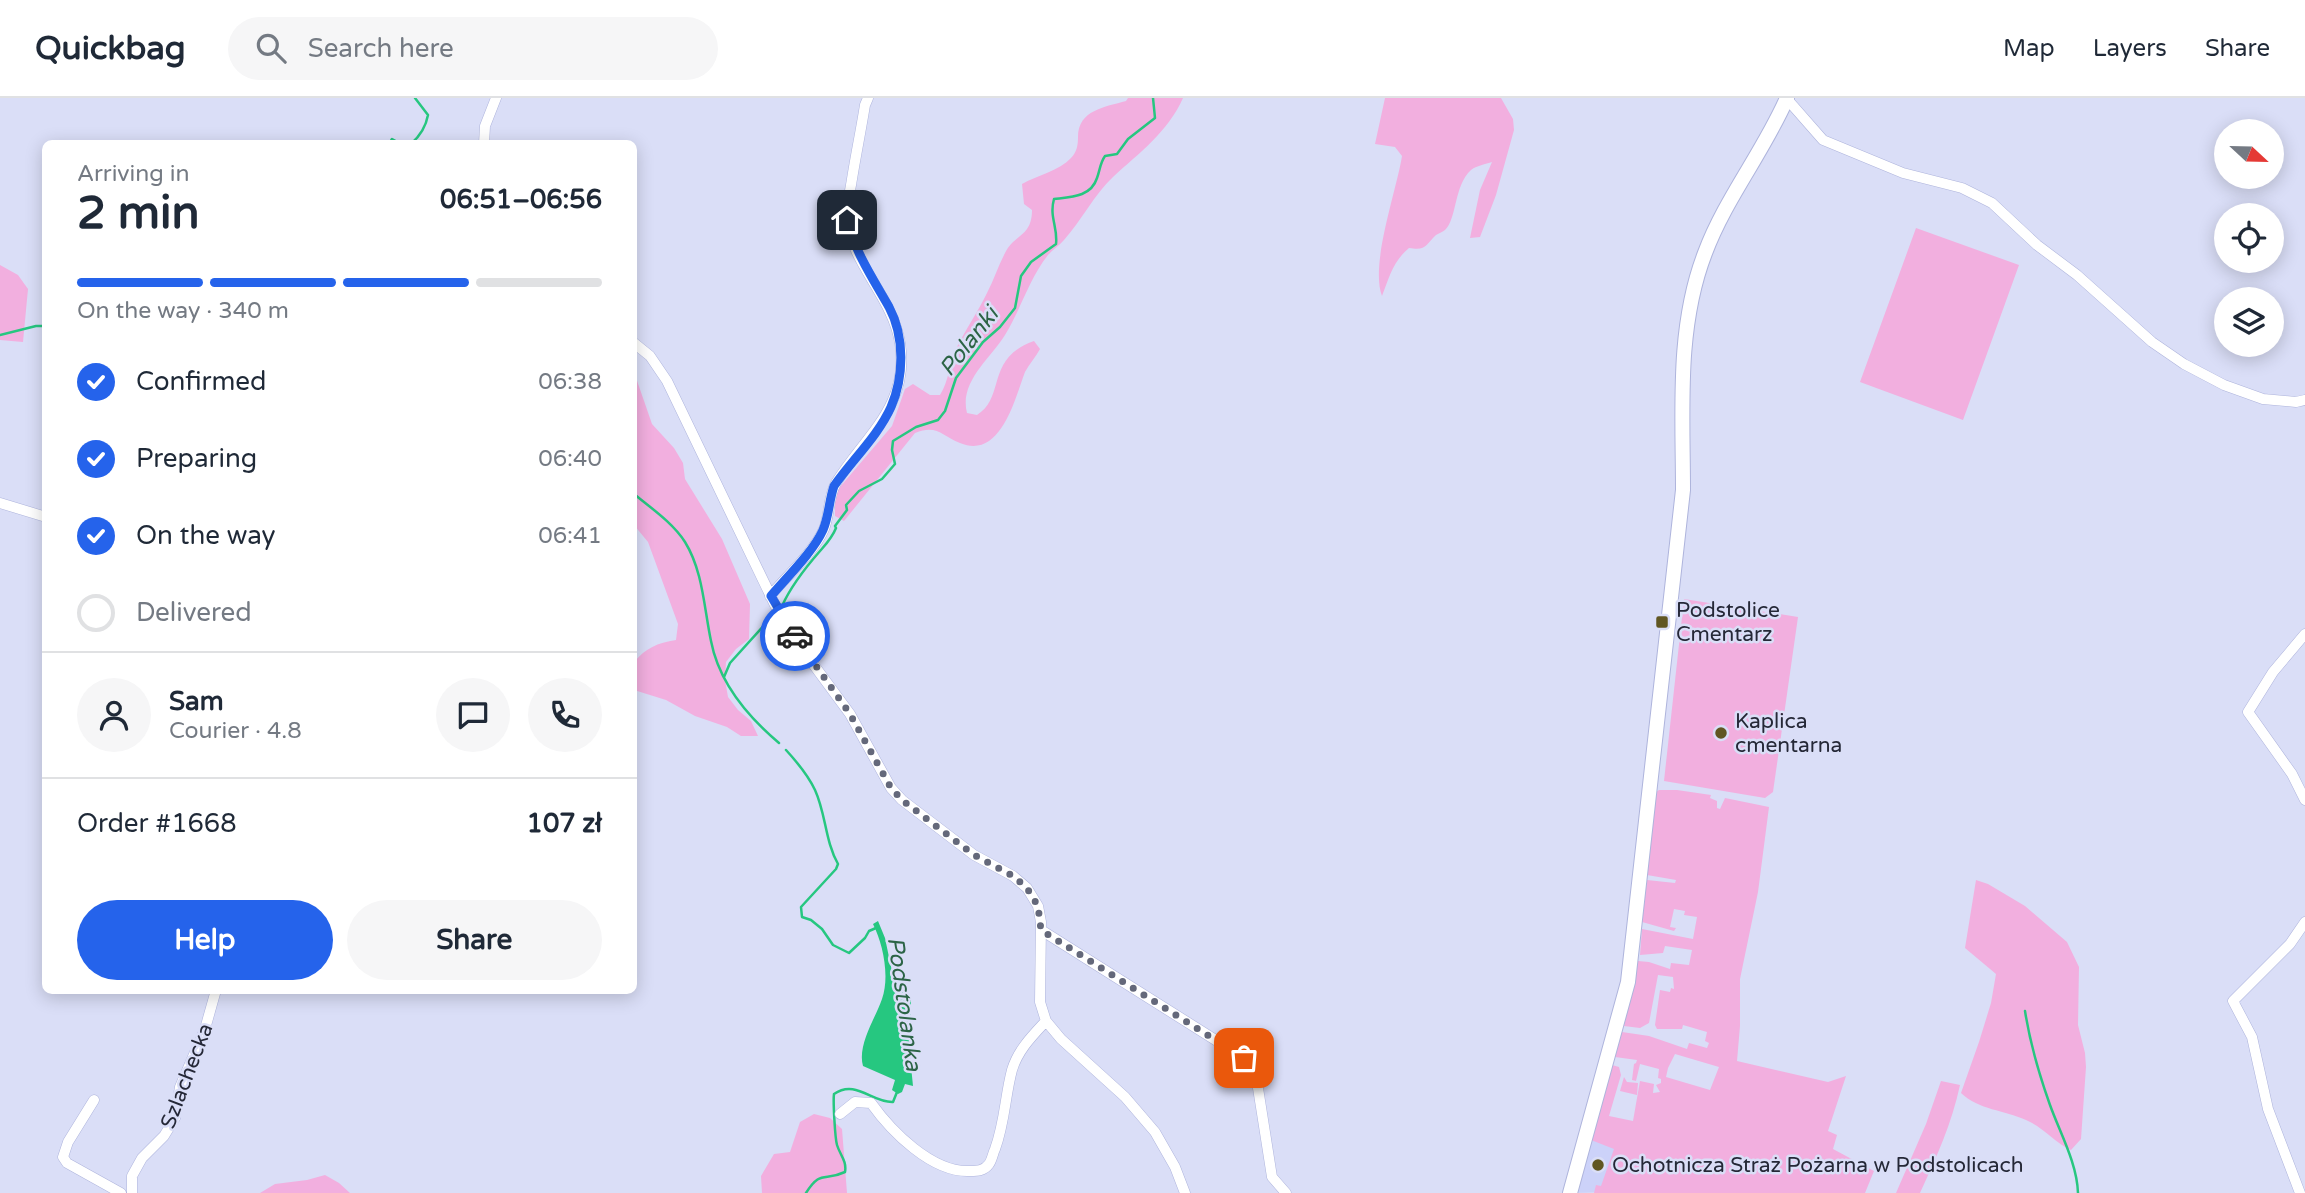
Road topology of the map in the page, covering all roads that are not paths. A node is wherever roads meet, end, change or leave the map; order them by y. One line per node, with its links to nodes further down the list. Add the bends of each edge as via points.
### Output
1 (496, 98): 4 (street)
2 (868, 98): 9 (street, via 847,220 897,327 901,367 896,393 878,428 834,486 818,540)
3 (1787, 98): 6 (street, via 1824,140 1903,173 1962,188 1992,203 2152,342 2184,363 2263,400); 22 (street, via 1705,251 1694,290 1681,410 1683,490 1628,982)
4 (484, 140)
5 (637, 345): 9 (street, via 667,381)
6 (2305, 400)
7 (0, 503): 8 (street)
8 (42, 516)
9 (771, 596): 13 (street, via 850,714 891,788 974,855 1027,888 1038,906)
10 (2305, 634): 11 (street, via 2273,671 2249,712)
11 (2305, 800)
12 (2305, 922): 23 (street, via 2290,944 2233,1001 2252,1037 2268,1109)
13 (1041, 930): 15 (street, via 1040,1002); 21 (street, via 1255,1069 1272,1177)
14 (215, 994): 19 (street, Szlachecka, via 180,1087 175,1118 142,1158 132,1176)
15 (1046, 1021): 17 (street, via 1025,1043 1013,1069 1003,1129 989,1165 981,1170 956,1172 934,1162 911,1146 871,1103 855,1102); 20 (street, via 1155,1132)
16 (94, 1100): 18 (street, via 63,1157)
17 (840, 1114)
18 (121, 1193)
19 (132, 1193)
20 (1185, 1193)
21 (1286, 1193)
22 (1570, 1193)
23 (2300, 1193)

